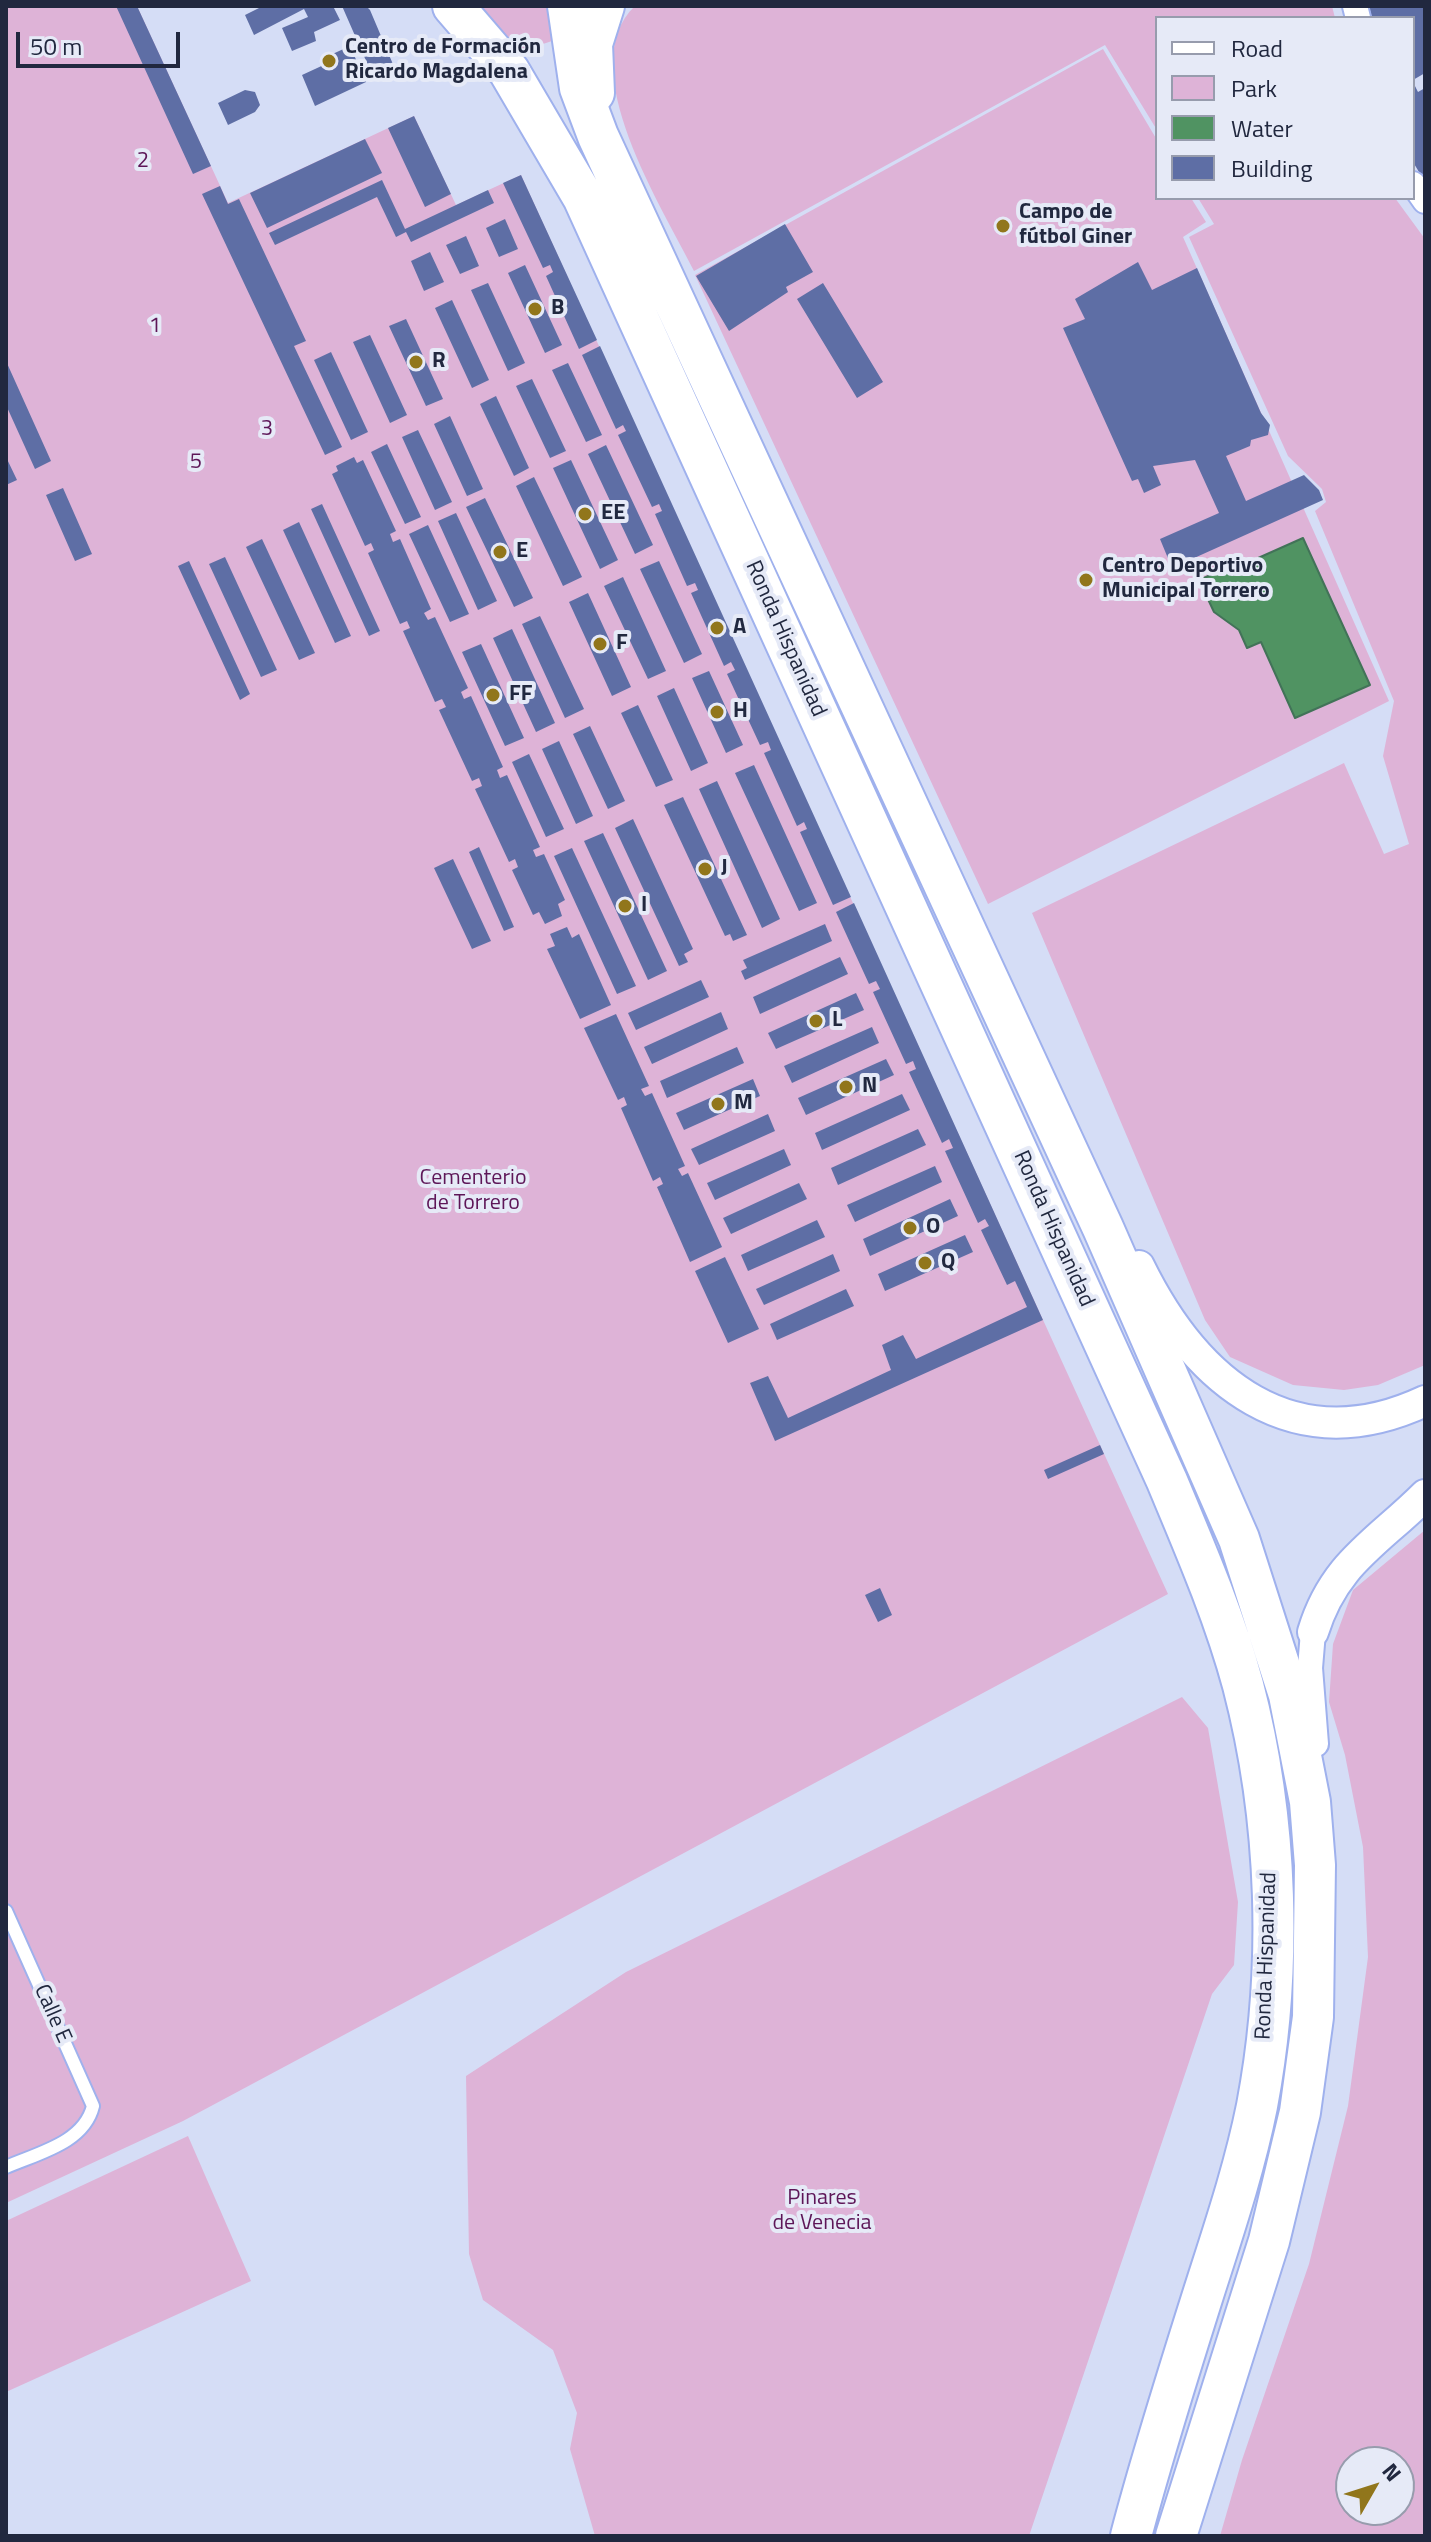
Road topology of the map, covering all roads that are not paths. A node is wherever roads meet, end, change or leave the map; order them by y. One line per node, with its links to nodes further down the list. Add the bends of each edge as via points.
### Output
1 (453, 6): 12 (highway, Ronda Hispanidad, via 509,71 583,197 1167,1481 1243,1685 1262,1775 1271,1857 1273,1941 1257,2104 1243,2167)
2 (568, 6): 4 (highway, Ronda Hispanidad, via 580,88)
3 (605, 6): 4 (main road, via 592,55)
4 (598, 136): 5 (highway, Ronda Hispanidad)
5 (1103, 1228): 6 (street, via 1131,1252 1159,1306 1191,1349 1248,1399 1275,1411 1330,1420 1382,1417); 9 (highway, Ronda Hispanidad, via 1257,1587 1289,1695)
6 (1425, 1401)
7 (1425, 1495): 8 (street, via 1341,1572)
8 (1313, 1632): 9 (street, via 1316,1765)
9 (1310, 1802): 13 (highway, Ronda Hispanidad, via 1315,1865 1313,2017 1300,2112 1269,2241)
10 (6, 1911): 11 (lane, Calle E, via 93,2106 75,2136)
11 (6, 2167)
12 (1131, 2536)
13 (1176, 2536)

